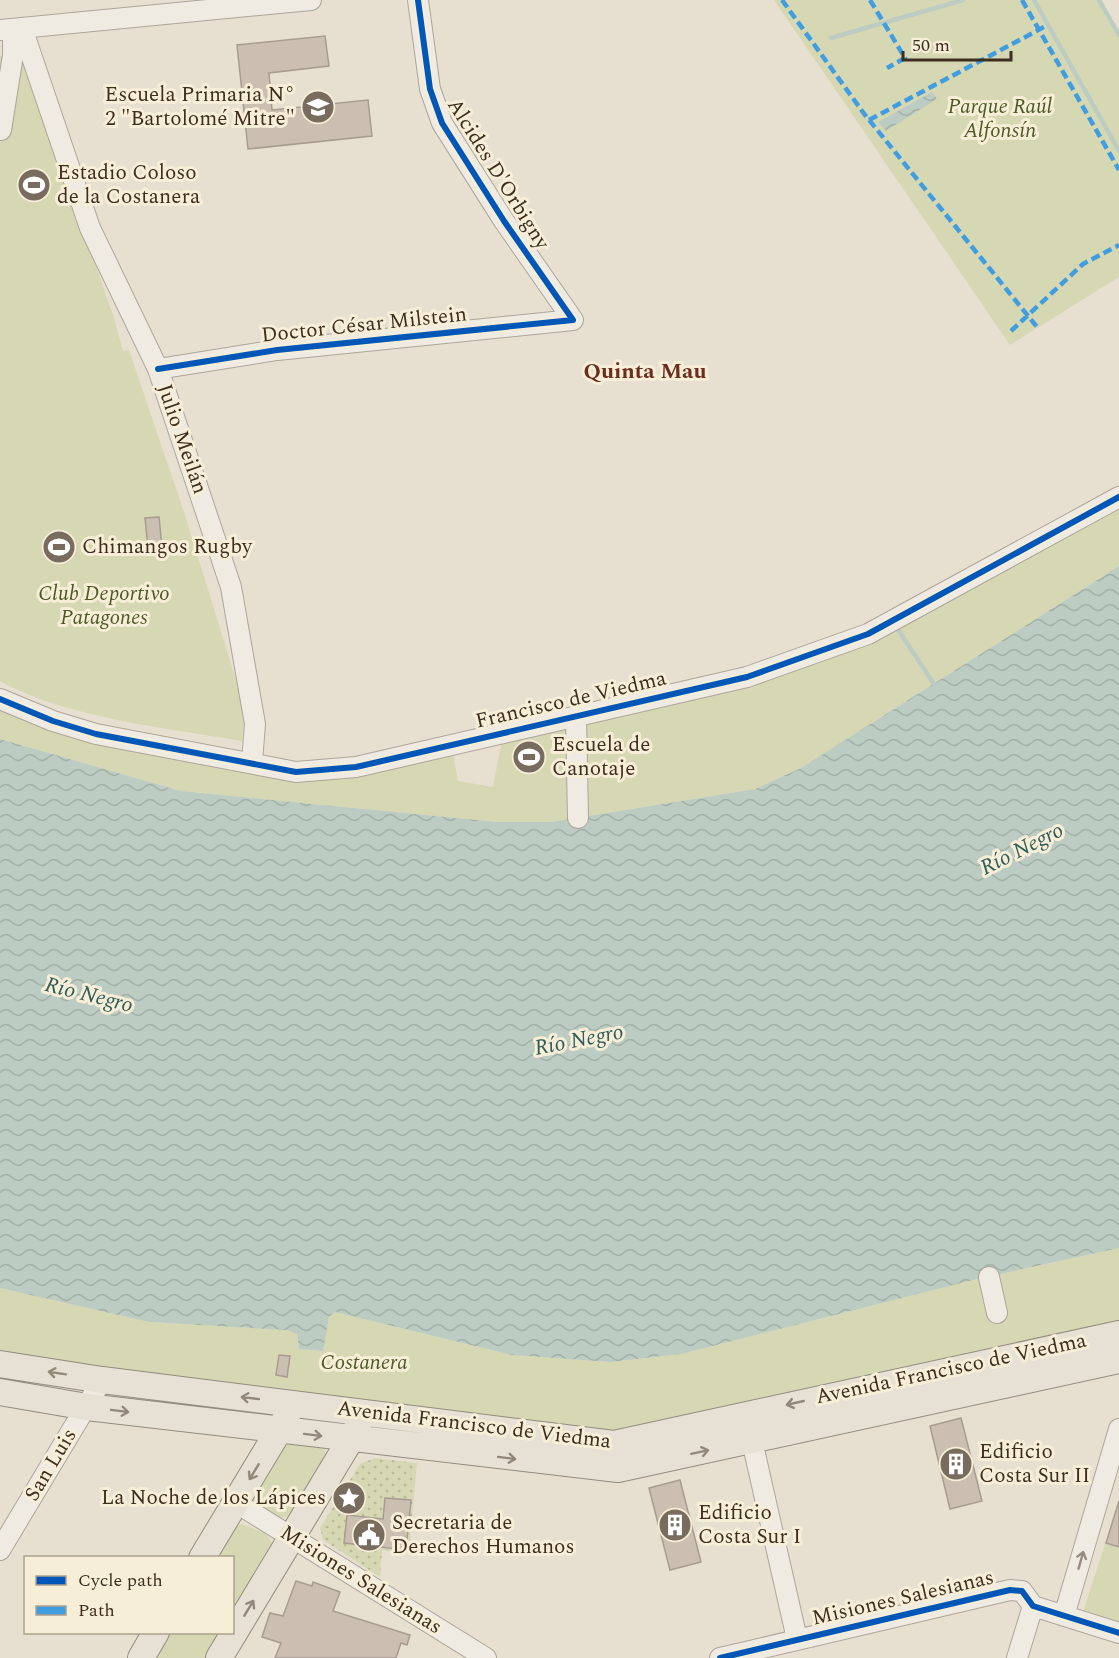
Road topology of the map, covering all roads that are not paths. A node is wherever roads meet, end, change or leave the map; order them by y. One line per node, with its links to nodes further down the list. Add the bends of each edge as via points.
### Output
1 (311, 0): 3 (street)
2 (418, 0): 6 (street, Alcides D'Orbigny, via 430,89 442,123)
3 (169, 7): 4 (street)
4 (12, 29): 5 (street, via 13,55); 7 (street, Julio Meilán, via 90,228)
5 (1, 130)
6 (573, 320): 7 (street, Doctor César Milstein, via 277,350)
7 (158, 369): 11 (street, Julio Meilán, via 231,587 255,724)
8 (1119, 497): 10 (street, Francisco de Viedma, via 839,646 747,677)
9 (0, 699): 11 (street, Francisco de Viedma, via 96,734)
10 (576, 716): 11 (street, Francisco de Viedma, via 321,772 296,772); 12 (street)
11 (252, 762)
12 (578, 818)
13 (989, 1277): 14 (street)
14 (997, 1313)
15 (1119, 1334): 16 (main road, Avenida Francisco de Viedma)
16 (1074, 1343): 19 (main road); 25 (main road, Avenida Francisco de Viedma, one-way to 25)
17 (1119, 1360): 19 (main road, Avenida Francisco de Viedma)
18 (0, 1364): 20 (main road, Avenida Francisco de Viedma, one-way to 18)
19 (1081, 1369): 29 (main road, Avenida Francisco de Viedma)
20 (102, 1380): 22 (main road, Avenida Francisco de Viedma, one-way to 20); 23 (street, San Luis)
21 (0, 1392): 23 (main road, Avenida Francisco de Viedma)
22 (294, 1404): 24 (main road, Avenida Francisco de Viedma); 27 (main road)
23 (87, 1407): 27 (main road, Avenida Francisco de Viedma, one-way to 27); 34 (street, San Luis)
24 (366, 1413): 28 (main road); 30 (main road, Avenida Francisco de Viedma)
25 (746, 1414): 29 (street); 30 (main road, Avenida Francisco de Viedma)
26 (1119, 1429): 37 (street, one-way to 26)
27 (279, 1431): 28 (main road, Avenida Francisco de Viedma, one-way to 28); 32 (main road, one-way to 32)
28 (350, 1439): 31 (main road, Avenida Francisco de Viedma, one-way to 31); 33 (main road)
29 (752, 1442): 31 (main road, Avenida Francisco de Viedma, one-way to 29); 42 (street)
30 (614, 1444): 31 (main road)
31 (618, 1469)
32 (235, 1502): 33 (street, Misiones Salesianas); 35 (main road)
33 (292, 1537): 38 (main road, one-way to 33); 43 (street, Misiones Salesianas)
34 (0, 1550)
35 (203, 1556)
36 (1033, 1606): 37 (street, Misiones Salesianas); 42 (street, Misiones Salesianas, via 1022,1591 1010,1590); 47 (street)
37 (1064, 1616): 39 (street, Misiones Salesianas)
38 (234, 1633)
39 (1119, 1633)
40 (155, 1634): 44 (main road)
41 (233, 1634): 45 (main road, one-way to 41)
42 (797, 1639): 46 (street, Misiones Salesianas)
43 (477, 1655)
44 (141, 1658)
45 (219, 1658)
46 (720, 1658)
47 (1017, 1658)

